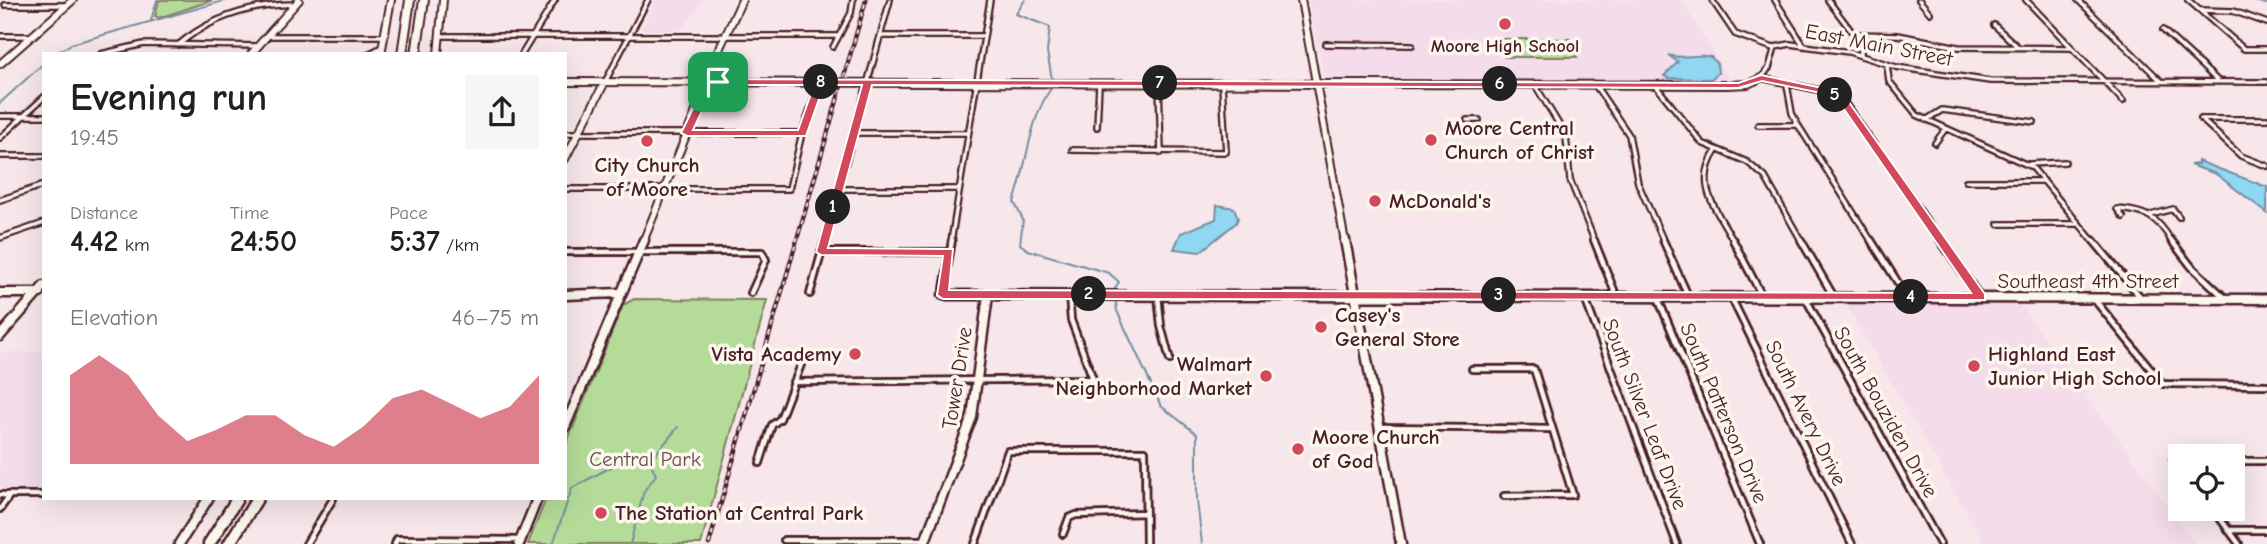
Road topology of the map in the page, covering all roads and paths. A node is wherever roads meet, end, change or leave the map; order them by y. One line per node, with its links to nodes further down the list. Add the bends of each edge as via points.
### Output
1 (11, 0): 22 (street, via 5,5)
2 (73, 0): 22 (main road)
3 (391, 0): 32 (main road)
4 (410, 0): 53 (highway)
5 (424, 0): 54 (highway)
6 (443, 0): 33 (main road)
7 (555, 0): 34 (street)
8 (648, 0): 35 (street)
9 (742, 0): 36 (main road)
10 (853, 0): 37 (street)
11 (890, 0): 38 (street)
12 (990, 0): 39 (street)
13 (1301, 0): 67 (main road)
14 (1712, 0): 46 (street, via 1735,34)
15 (1775, 0): 44 (street)
16 (1828, 0): 28 (street)
17 (1919, 0): 24 (street)
18 (2026, 0): 48 (street)
19 (2078, 0): 69 (street)
20 (2188, 0): 23 (street)
21 (298, 2): 31 (main road); 42 (street, via 215,22)
22 (67, 5): 30 (main road)
23 (2200, 10): 25 (street, via 2233,11); 49 (street, via 2244,49)
24 (1930, 13)
25 (2267, 23)
26 (1994, 25): 47 (street)
27 (2163, 30): 70 (street)
28 (1854, 34): 47 (street, via 1898,35 1958,47); 57 (street, via 1863,47)
29 (0, 36): 30 (street)
30 (32, 36): 58 (main road)
31 (267, 36): 32 (street); 43 (main road)
32 (384, 36): 50 (main road)
33 (439, 36): 34 (street); 55 (main road)
34 (534, 36): 35 (street); 56 (street)
35 (629, 36): 36 (street); 62 (street)
36 (727, 36): 37 (street); 63 (main road)
37 (838, 36): 45 (street)
38 (880, 36): 39 (street); 65 (street)
39 (985, 36): 66 (street)
40 (1326, 44): 41 (street)
41 (1412, 45)
42 (178, 46): 43 (street); 51 (street, via 144,44)
43 (258, 46): 52 (main road)
44 (1804, 46): 46 (street, East Main Street); 57 (street, East Main Street)
45 (833, 47)
46 (1773, 48): 60 (street, East Main Street, via 1769,68)
47 (2019, 48): 48 (street)
48 (2072, 48): 68 (street)
49 (2267, 49)
50 (382, 51)
51 (108, 52)
52 (253, 52)
53 (402, 52)
54 (416, 52)
55 (438, 52)
56 (523, 52)
57 (1861, 55): 59 (street, East Main Street)
58 (0, 64)
59 (1887, 65): 68 (street, East Main Street, via 1990,81); 86 (street, via 1891,85 1913,112)
60 (1761, 78): 77 (main road, via 1738,85); 78 (street)
61 (567, 82): 62 (main road)
62 (605, 82): 63 (main road); 93 (main road)
63 (707, 82): 64 (main road); 94 (main road)
64 (820, 82): 65 (main road); 95 (street)
65 (868, 82): 66 (main road); 96 (street)
66 (977, 82): 71 (main road); 97 (street)
67 (1316, 82): 73 (main road); 75 (main road); 136 (main road)
68 (2105, 82): 69 (street, East Main Street); 80 (street)
69 (2162, 82): 70 (street, East Main Street)
70 (2220, 82): 74 (street, East Main Street)
71 (1099, 83): 72 (main road); 91 (street)
72 (1158, 83): 73 (main road); 103 (street)
73 (1222, 83): 103 (street, via 1226,152)
74 (2266, 83)
75 (1535, 84): 76 (main road); 142 (street, South Silver Leaf Drive, via 1566,136 1570,180)
76 (1595, 84): 77 (main road); 144 (street, South Patterson Drive, via 1629,135 1637,183)
77 (1656, 85): 102 (street, South Bouziden Drive, via 1693,135)
78 (1787, 85): 90 (street); 150 (street, via 1824,91 1847,104)
79 (42, 99): 82 (street)
80 (2123, 101)
81 (0, 116): 82 (street)
82 (23, 116): 83 (street); 99 (street)
83 (42, 116)
84 (1467, 120): 85 (street)
85 (1479, 120)
86 (1926, 120): 88 (street, via 1942,110); 92 (street)
87 (2267, 120): 109 (street, via 2201,119 2241,156)
88 (2034, 122)
89 (1758, 125): 90 (street)
90 (1798, 125): 149 (street)
91 (1097, 127)
92 (1946, 128): 100 (street); 108 (street)
93 (579, 133): 94 (street); 98 (street); 104 (main road)
94 (687, 133): 95 (street); 114 (main road)
95 (802, 133): 114 (street, via 789,189)
96 (853, 133): 97 (street); 115 (street)
97 (968, 133): 116 (street)
98 (567, 134)
99 (0, 138)
100 (1935, 142)
101 (1072, 150): 103 (street)
102 (1716, 151): 146 (street, via 1704,167 1705,186); 148 (street, South Bouziden Drive, via 1747,162 1765,177)
103 (1161, 153)
104 (567, 155)
105 (0, 156): 106 (street)
106 (42, 156)
107 (2065, 162): 108 (street)
108 (2029, 164): 111 (street)
109 (2267, 166)
110 (1966, 181): 111 (street)
111 (2044, 181): 123 (street)
112 (42, 186): 117 (street)
113 (567, 189): 114 (street)
114 (663, 189): 126 (main road)
115 (838, 189): 116 (street); 127 (street)
116 (960, 189): 128 (street)
117 (0, 200)
118 (2151, 215): 119 (street, via 2117,209); 120 (street, via 2173,209); 129 (street, via 2165,225 2182,257)
119 (2123, 216)
120 (2179, 217)
121 (42, 224): 124 (street)
122 (1998, 224): 123 (street)
123 (2080, 224): 152 (street)
124 (0, 238)
125 (567, 252): 126 (street)
126 (637, 252): 132 (main road); 133 (street, via 762,252 766,260)
127 (821, 252): 128 (street); 134 (street)
128 (949, 252): 138 (street)
129 (2209, 283): 153 (street); 154 (street)
130 (42, 291): 131 (main road); 156 (main road)
131 (0, 293)
132 (619, 293): 137 (main road); 163 (main road)
133 (751, 293)
134 (810, 294)
135 (1069, 294): 139 (main road, Southeast 4th Street); 140 (main road, Southeast 4th Street); 160 (street, via 1071,320 1093,379)
136 (1354, 294): 140 (main road, Southeast 4th Street); 141 (main road, Southeast 4th Street); 165 (main road)
137 (567, 295)
138 (943, 295): 139 (main road, Southeast 4th Street)
139 (988, 295): 160 (main road, Tower Drive)
140 (1158, 295): 158 (street)
141 (1583, 295): 142 (main road, Southeast 4th Street); 195 (street, South Silver Leaf Drive)
142 (1616, 295): 143 (main road, Southeast 4th Street)
143 (1656, 296): 144 (main road, Southeast 4th Street); 196 (street, South Patterson Drive)
144 (1688, 296): 145 (main road, Southeast 4th Street)
145 (1730, 296): 146 (main road, Southeast 4th Street); 197 (street, South Avery Drive)
146 (1762, 296): 147 (main road, Southeast 4th Street)
147 (1804, 296): 148 (main road, Southeast 4th Street); 198 (street, South Bouziden Drive)
148 (1834, 296): 149 (main road, Southeast 4th Street)
149 (1907, 297): 150 (main road, Southeast 4th Street)
150 (1980, 297): 151 (main road, Southeast 4th Street)
151 (2094, 298): 152 (main road, Southeast 4th Street); 162 (street, via 2163,384)
152 (2142, 299): 153 (main road, Southeast 4th Street)
153 (2215, 299): 154 (main road, Southeast 4th Street)
154 (2227, 299): 155 (main road, Southeast 4th Street)
155 (2267, 299)
156 (0, 336)
157 (804, 356): 161 (street)
158 (1170, 360)
159 (1472, 369): 164 (street, via 1534,369)
160 (977, 380): 161 (street); 186 (main road, Tower Drive, via 970,425)
161 (793, 382): 168 (street)
162 (2267, 385)
163 (569, 406)
164 (1552, 429): 165 (street); 172 (street, via 1573,495)
165 (1379, 430): 194 (main road)
166 (2245, 461): 167 (street)
167 (2267, 461)
168 (760, 463)
169 (0, 495): 170 (street)
170 (11, 495): 171 (street); 178 (street)
171 (42, 495)
172 (1504, 496)
173 (207, 500): 187 (main road)
174 (236, 500): 188 (highway)
175 (256, 500): 189 (highway)
176 (332, 500): 190 (street)
177 (537, 500): 185 (main road)
178 (0, 509)
179 (1146, 513): 183 (street, via 1076,515 1069,518); 192 (street, via 1144,451 1008,451); 193 (street)
180 (2222, 521): 181 (street)
181 (2229, 530): 182 (street); 199 (street)
182 (2267, 530)
183 (1063, 534)
184 (784, 540): 186 (street)
185 (520, 542): 191 (street, via 397,539)
186 (925, 542)
187 (179, 544)
188 (209, 544)
189 (229, 544)
190 (306, 544)
191 (395, 544)
192 (975, 544)
193 (1146, 544)
194 (1401, 544)
195 (1677, 544)
196 (1760, 544)
197 (1852, 544)
198 (1940, 544)
199 (2239, 544)

